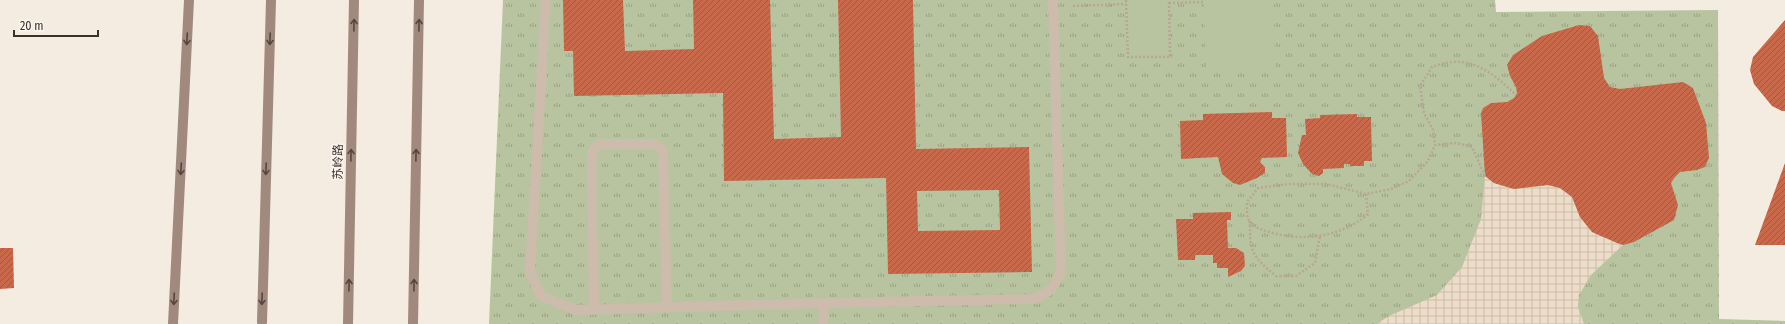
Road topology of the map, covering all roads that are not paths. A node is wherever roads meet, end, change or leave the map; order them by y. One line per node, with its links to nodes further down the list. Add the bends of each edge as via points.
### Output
1 (189, 0): 11 (main road, one-way to 11)
2 (271, 0): 10 (main road, one-way to 10)
3 (354, 0): 12 (main road, 苏岭路, one-way to 3)
4 (419, 0): 13 (main road, one-way to 4)
5 (546, 0): 9 (lane, via 530,273 541,296 575,310)
6 (1053, 3): 7 (lane, via 1061,272 1052,289 1035,299)
7 (824, 303): 8 (lane); 14 (lane)
8 (667, 307): 9 (lane); 9 (lane, via 663,151 654,144 599,144 592,152)
9 (594, 310)
10 (262, 322)
11 (172, 324)
12 (348, 324)
13 (413, 324)
14 (823, 324)

